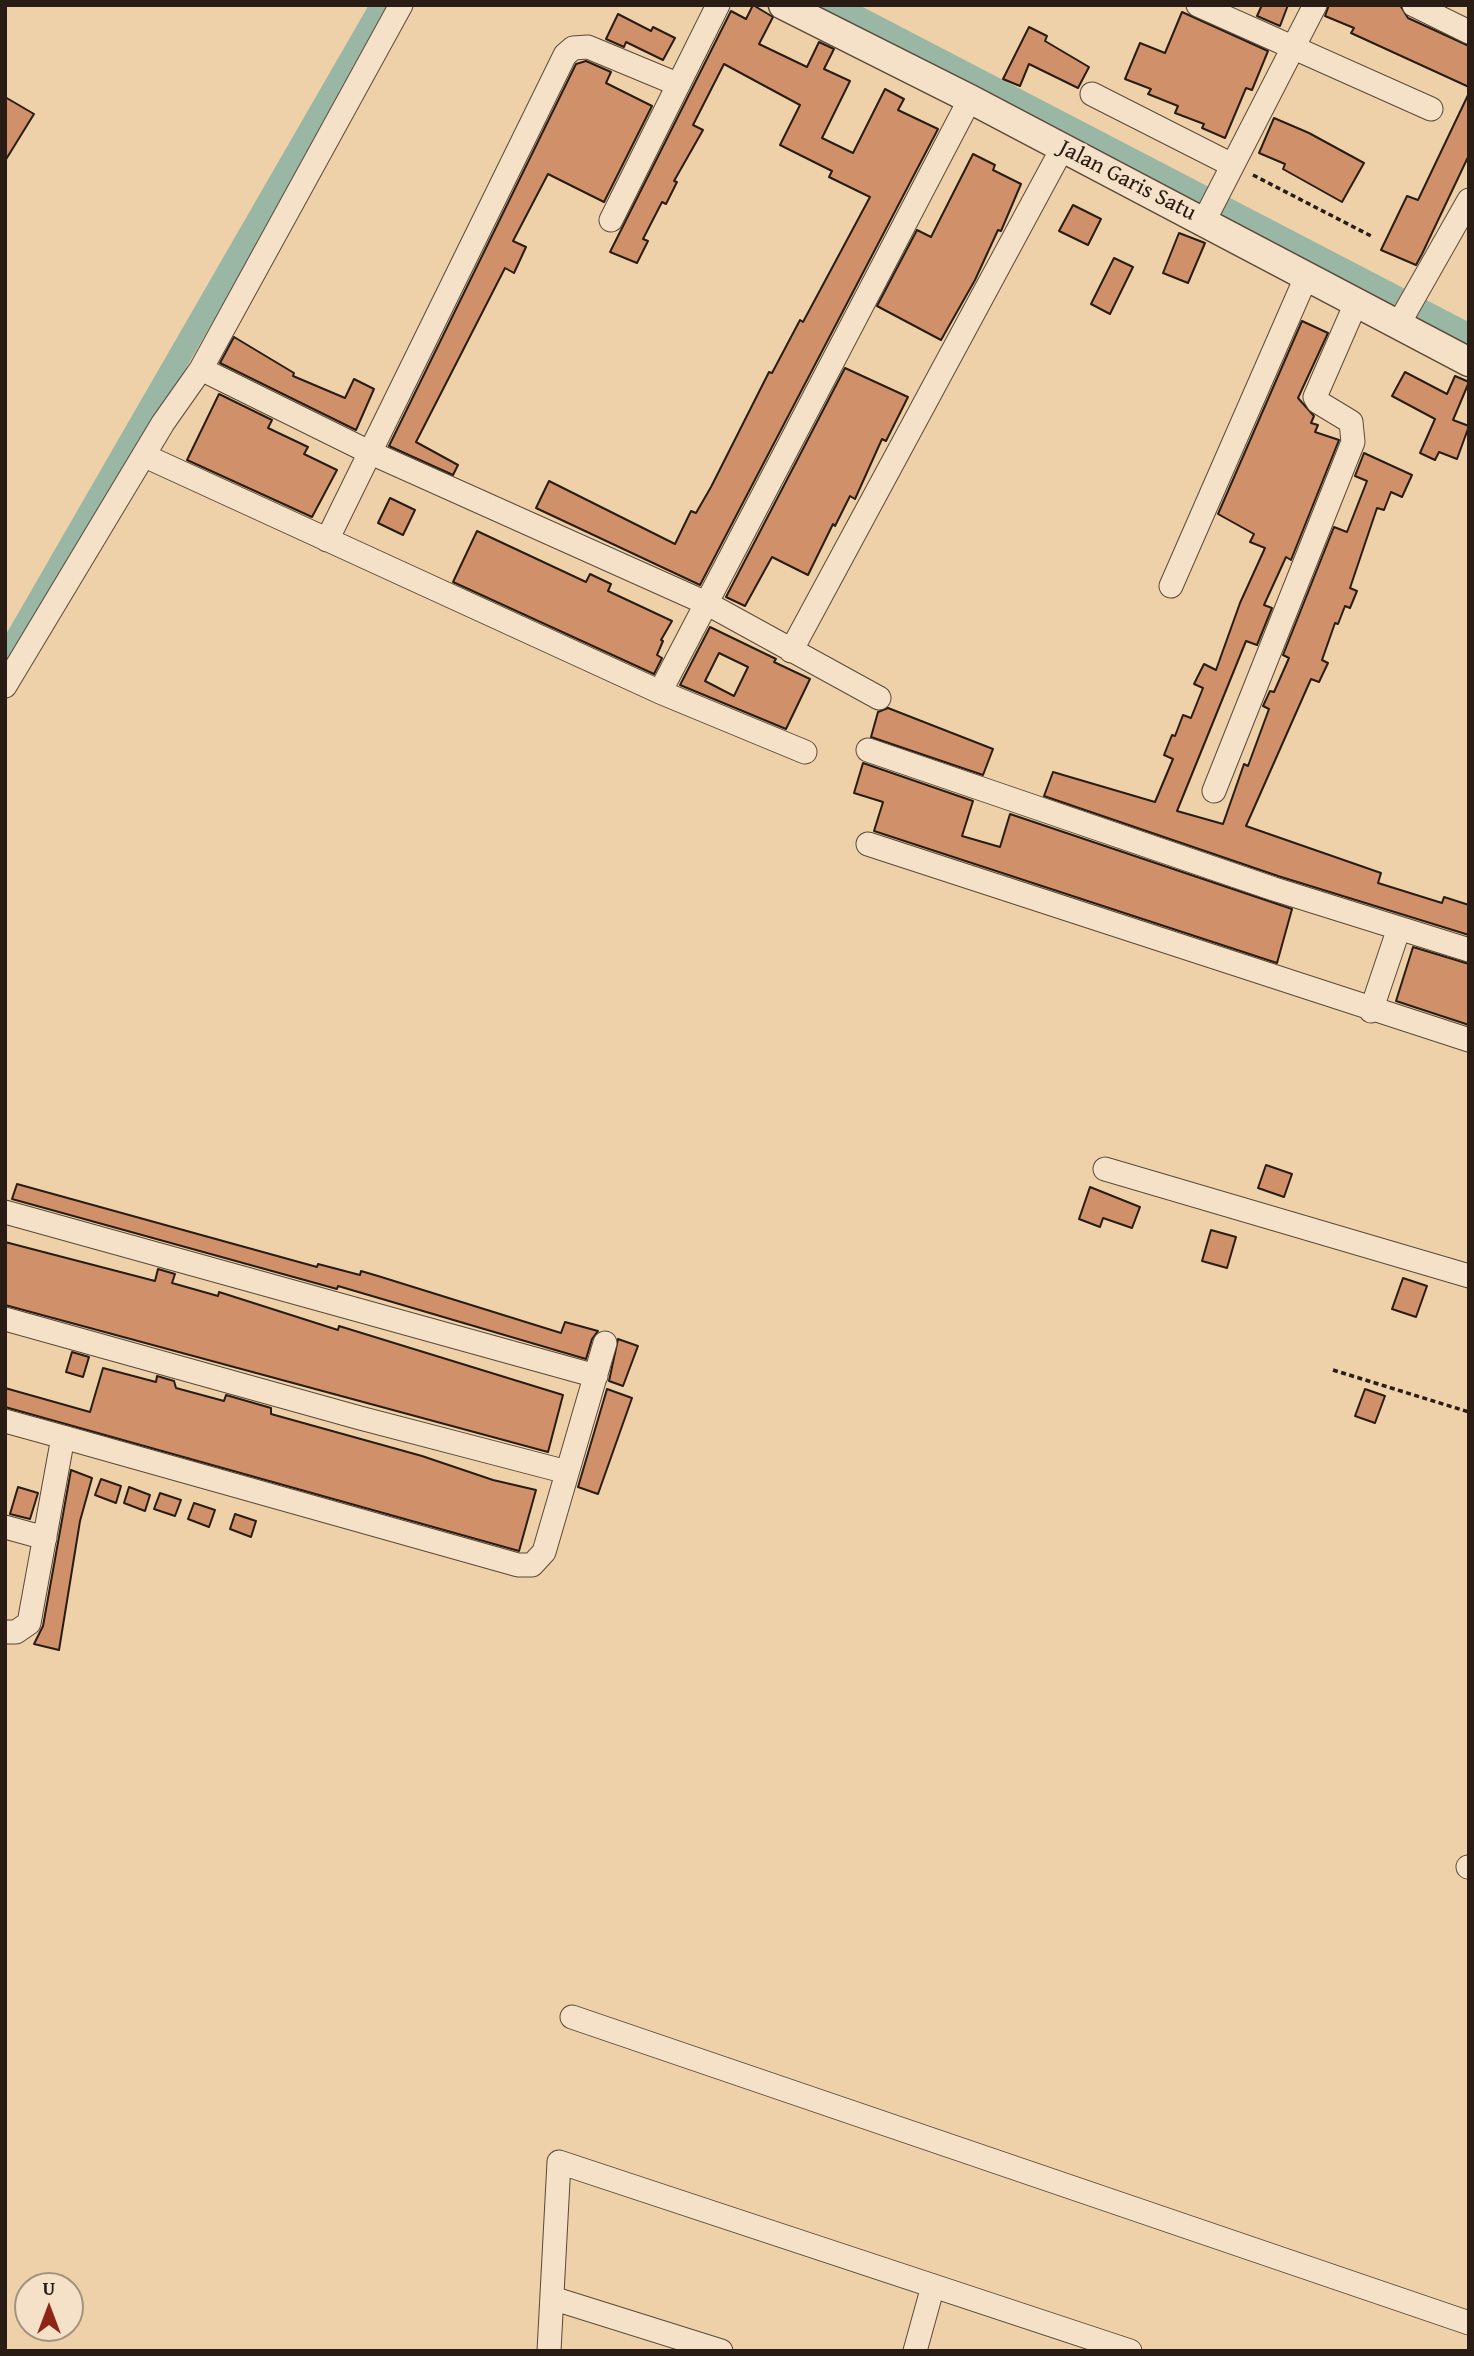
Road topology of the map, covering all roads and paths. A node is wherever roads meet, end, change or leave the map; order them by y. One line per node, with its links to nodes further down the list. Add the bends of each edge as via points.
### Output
1 (401, 5): 23 (street)
2 (718, 5): 9 (street)
3 (783, 5): 11 (street, Jalan Garis Satu)
4 (1198, 5): 8 (street)
5 (1315, 5): 8 (street)
6 (1414, 5): 7 (street)
7 (1469, 32)
8 (1293, 47): 12 (street); 14 (street)
9 (677, 84): 17 (street); 24 (street, via 588,47 573,47 565,55)
10 (1092, 94): 14 (street)
11 (970, 99): 13 (street, Jalan Garis Satu); 28 (street)
12 (1431, 108)
13 (1063, 147): 16 (street, Jalan Garis Satu); 29 (street)
14 (1228, 173): 16 (street); 18 (path)
15 (1469, 200): 21 (street)
16 (1207, 215): 19 (street, Jalan Garis Satu)
17 (611, 220)
18 (1373, 237)
19 (1307, 275): 20 (street, Jalan Garis Satu); 27 (street)
20 (1356, 303): 21 (street, Jalan Garis Satu); 35 (street, via 1315,397 1352,422 1353,442)
21 (1401, 318): 22 (street, Jalan Garis Satu)
22 (1469, 362)
23 (201, 369): 24 (street); 25 (street)
24 (369, 452): 26 (street); 28 (street)
25 (145, 456): 26 (street); 30 (street)
26 (327, 540): 31 (street)
27 (1171, 586)
28 (708, 604): 29 (street); 31 (street)
29 (791, 651): 32 (street)
30 (5, 686)
31 (660, 692): 34 (street)
32 (879, 698)
33 (868, 750): 37 (street)
34 (805, 752)
35 (1214, 791)
36 (868, 844): 39 (street)
37 (1399, 929): 38 (street); 39 (street)
38 (1469, 950)
39 (1371, 1011): 40 (street)
40 (1469, 1040)
41 (1105, 1169): 43 (street)
42 (5, 1212): 47 (street)
43 (1469, 1276)
44 (5, 1319): 51 (street)
45 (605, 1343): 47 (street)
46 (1333, 1370): 48 (path)
47 (596, 1376): 51 (street)
48 (1469, 1412)
49 (5, 1421): 50 (street)
50 (63, 1437): 51 (street, via 525,1566 538,1562 544,1552); 53 (street)
51 (567, 1472)
52 (5, 1527): 53 (street)
53 (45, 1538): 54 (street, via 29,1623 16,1632)
54 (5, 1632)
55 (572, 2017): 58 (street)
56 (933, 2286): 57 (street, via 559,2162); 62 (street); 63 (street)
57 (552, 2298): 59 (street); 60 (street)
58 (1469, 2323)
59 (675, 2344): 61 (street)
60 (550, 2351)
61 (721, 2351)
62 (915, 2351)
63 (1129, 2351)

